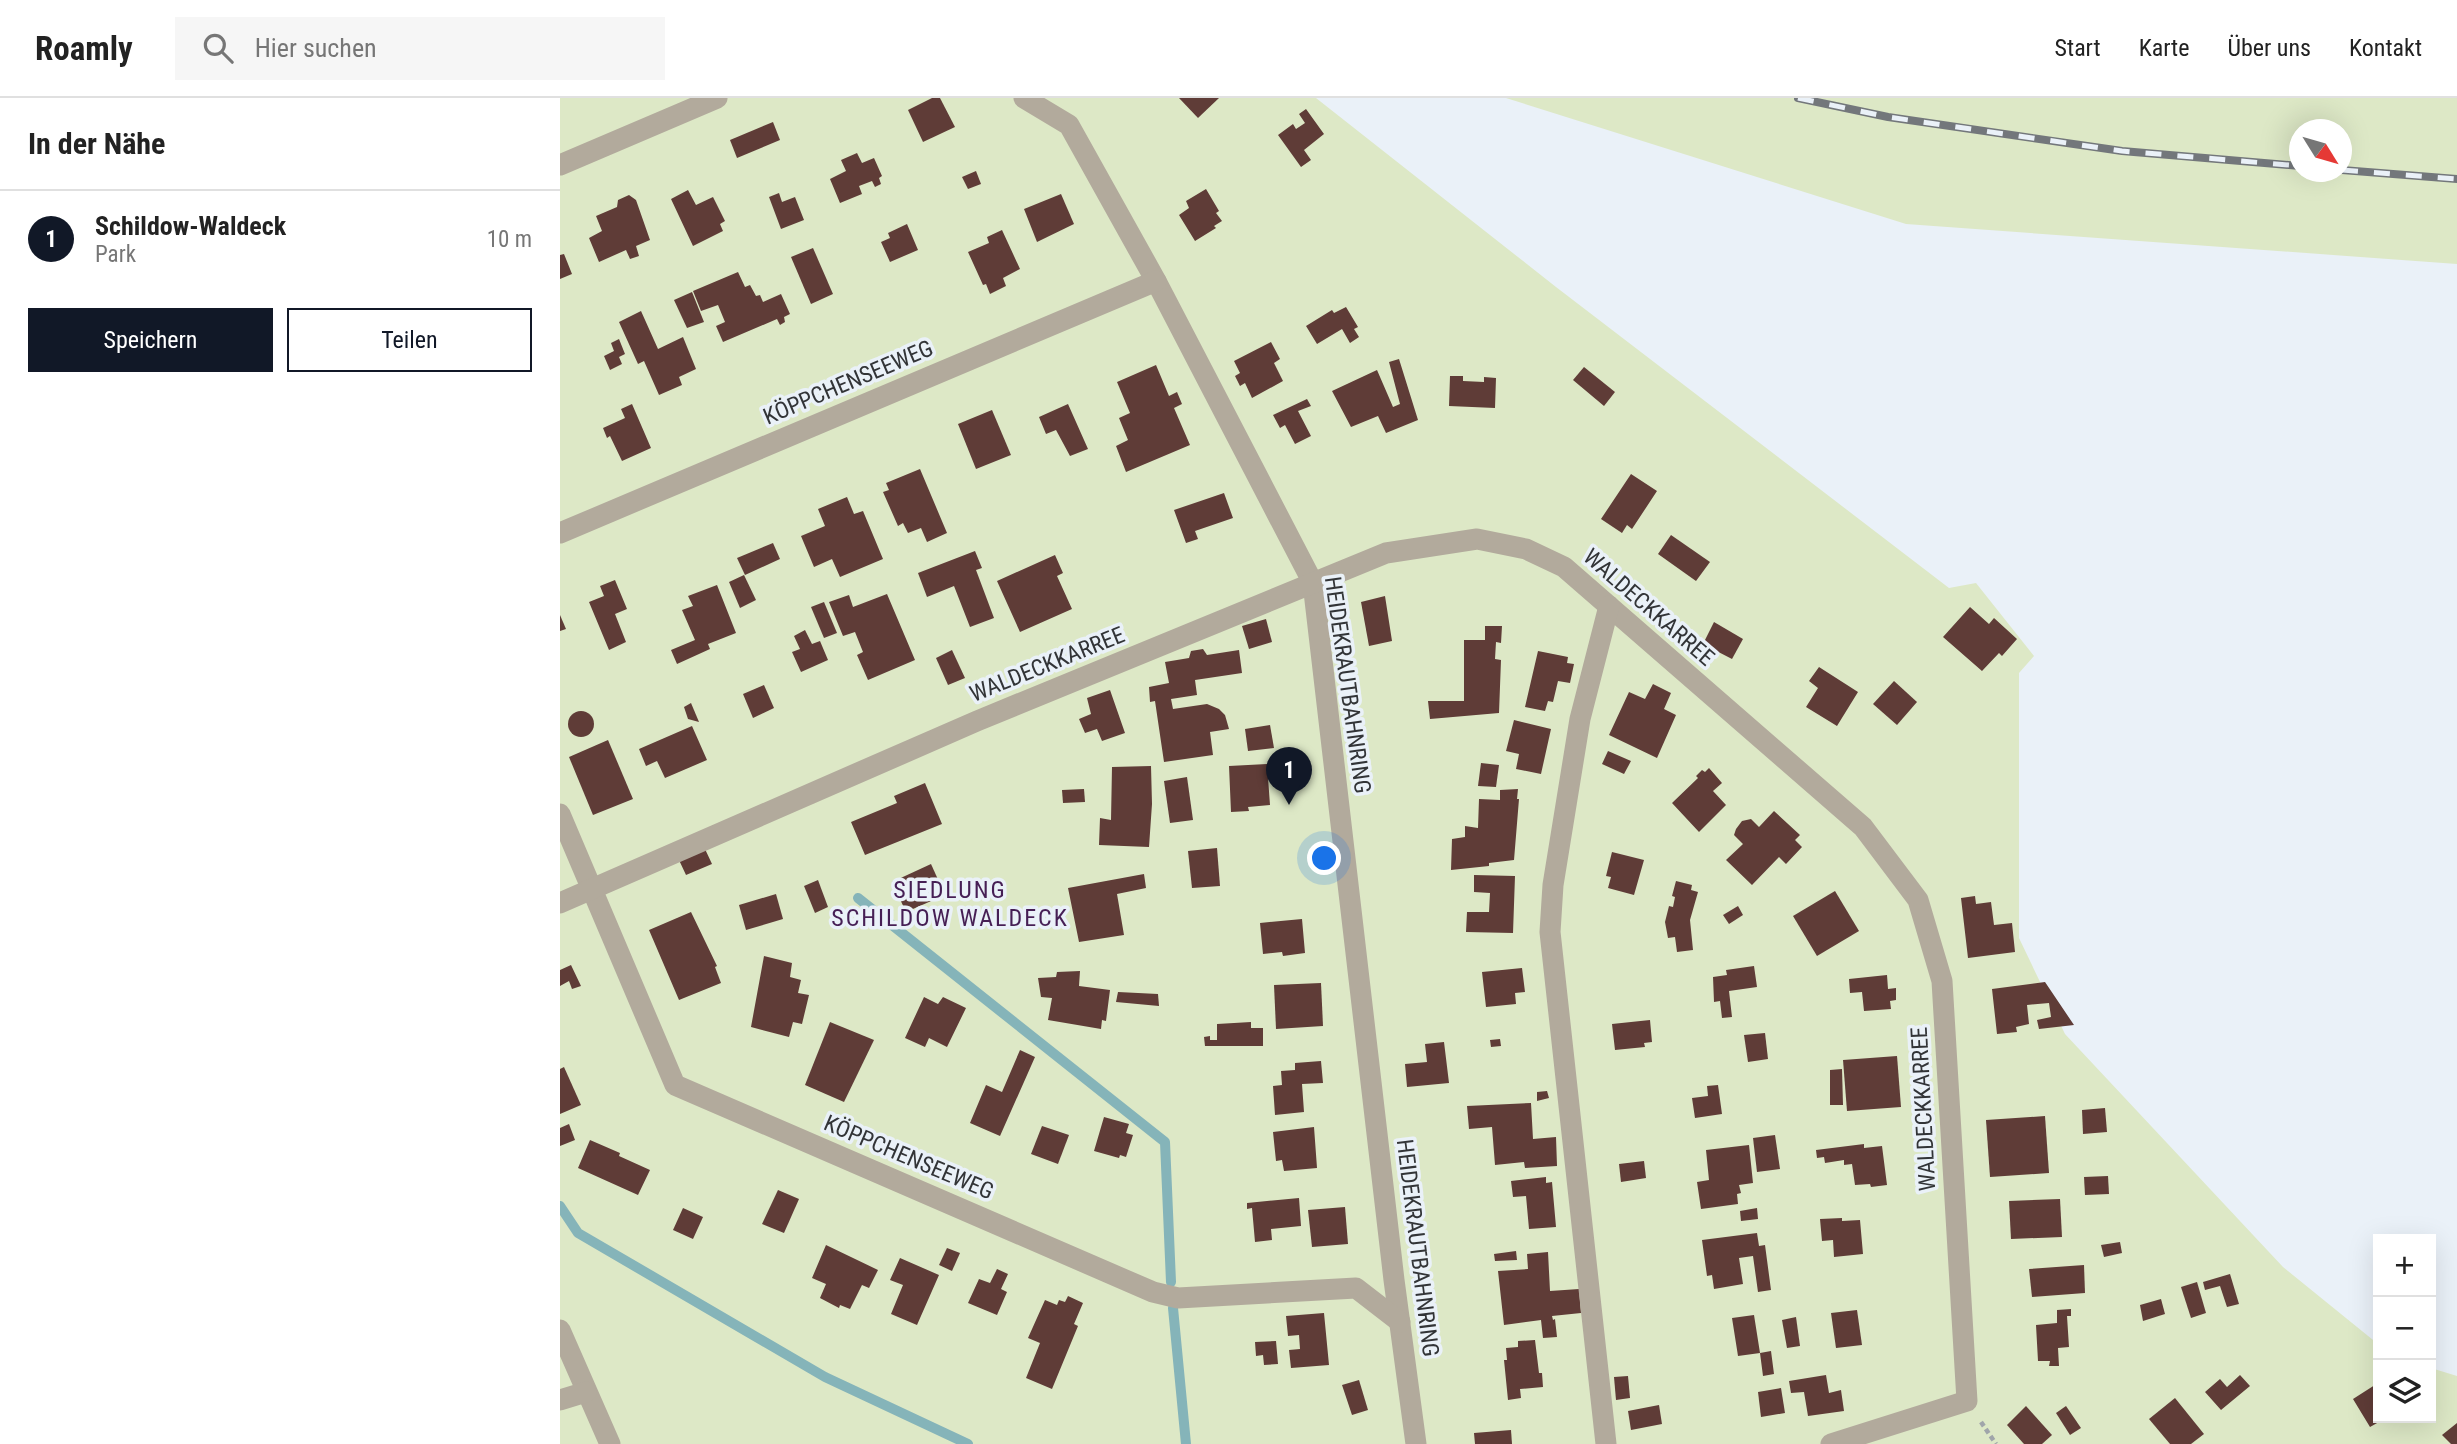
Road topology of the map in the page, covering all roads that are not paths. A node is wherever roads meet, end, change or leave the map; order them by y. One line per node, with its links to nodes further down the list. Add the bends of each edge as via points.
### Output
1 (717, 98): 3 (street)
2 (1024, 98): 4 (street, HEIDEKRAUTBAHNRING, via 1069,125)
3 (560, 165)
4 (1156, 281): 5 (street, KÖPPCHENSEEWEG); 6 (street, HEIDEKRAUTBAHNRING)
5 (560, 533)
6 (1312, 583): 7 (street, WALDECKKARREE, via 1386,553 1477,539 1526,550 1564,567); 9 (street, WALDECKKARREE, via 977,721); 11 (street, HEIDEKRAUTBAHNRING)
7 (1609, 606): 17 (street, via 1580,719 1553,885 1550,932); 18 (street, WALDECKKARREE, via 1863,827 1919,901 1942,981 1967,1401)
8 (560, 814): 9 (street, KÖPPCHENSEEWEG)
9 (592, 889): 10 (street, WALDECKKARREE); 11 (street, KÖPPCHENSEEWEG, via 675,1085 1153,1292 1178,1298 1356,1288)
10 (560, 903)
11 (1400, 1322): 16 (street, HEIDEKRAUTBAHNRING)
12 (560, 1330): 13 (street)
13 (586, 1392): 14 (street); 15 (street)
14 (560, 1400)
15 (610, 1444)
16 (1416, 1444)
17 (1606, 1444)
18 (1831, 1444)

